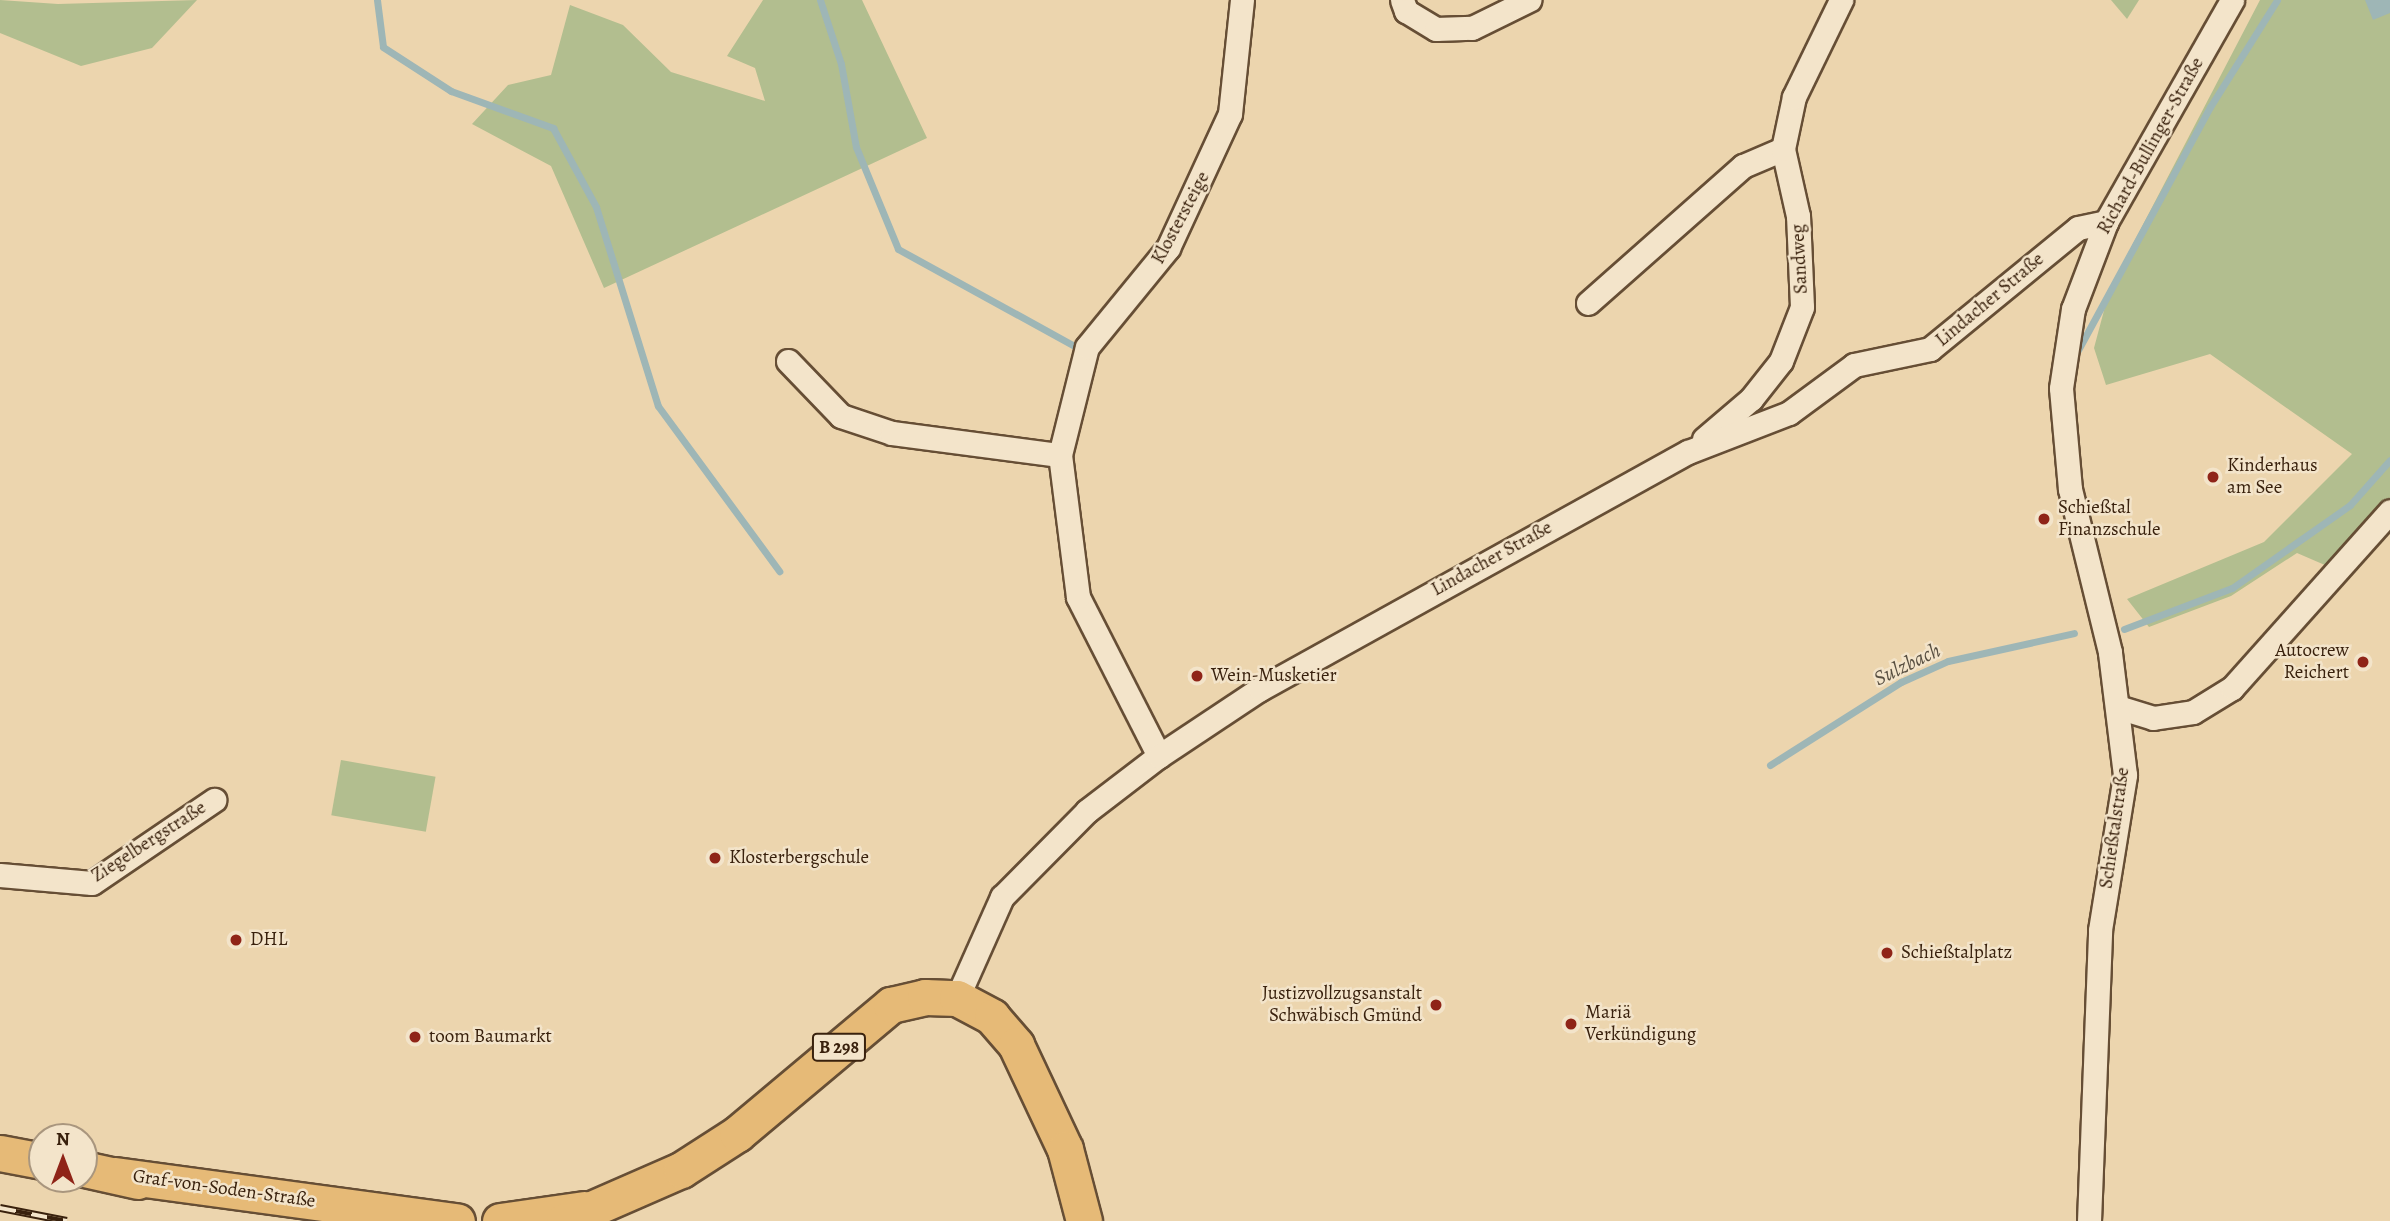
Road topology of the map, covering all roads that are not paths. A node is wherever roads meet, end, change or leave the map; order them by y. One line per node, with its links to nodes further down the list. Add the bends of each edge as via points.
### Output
1 (1242, 0): 11 (street, Klostersteige, via 1230,114 1168,248 1087,347)
2 (1402, 0): 3 (street, via 1406,11 1436,29 1472,29)
3 (1529, 0)
4 (1841, 0): 6 (street, Sandweg, via 1794,97)
5 (2232, 0): 7 (street, Richard-Bullinger-Straße)
6 (1783, 149): 8 (street, via 1743,166); 10 (street, Sandweg, via 1798,216 1802,307 1780,361 1751,399)
7 (2106, 222): 10 (street, Lindacher Straße, via 2078,228 1930,349 1854,365 1789,413); 13 (street, Richard-Bullinger-Straße, via 2073,309 2062,388 2070,489)
8 (1588, 303)
9 (788, 361): 11 (street, via 841,416 892,433)
10 (1688, 452): 14 (street, Lindacher Straße, via 1260,689)
11 (1060, 454): 14 (street, Klostersteige, via 1078,597)
12 (2390, 511): 13 (street, via 2232,688 2193,712 2152,718)
13 (2121, 708): 26 (street, Schießtalstraße, via 2125,775 2100,930 2092,1036)
14 (1159, 756): 17 (street, Lindacher Straße, via 1087,811 1002,897)
15 (214, 800): 16 (street, Ziegelbergstraße, via 92,883)
16 (0, 875)
17 (957, 998): 21 (main road, B 298, via 891,1004 737,1134 681,1170); 25 (main road, via 992,1017 1039,1085)
18 (0, 1153): 19 (main road)
19 (28, 1158)
20 (99, 1172): 22 (main road, Graf-von-Soden-Straße); 23 (main road, Graf-von-Soden-Straße)
21 (579, 1214): 24 (main road, B 298)
22 (333, 1221)
23 (457, 1221)
24 (500, 1221)
25 (1084, 1221)
26 (2088, 1221)

